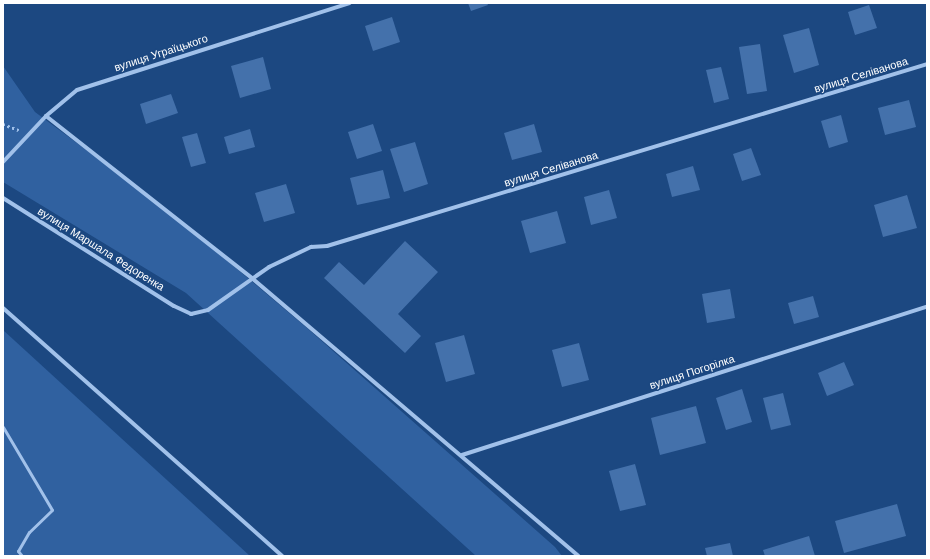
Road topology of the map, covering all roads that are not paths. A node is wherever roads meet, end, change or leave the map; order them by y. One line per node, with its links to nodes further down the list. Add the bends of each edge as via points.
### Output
1 (350, 3): 3 (street, вулиця Уграїцького, via 77,90)
2 (927, 64): 6 (street, вулиця Селіванова, via 327,246 311,247 269,267)
3 (46, 116): 4 (street, вулиця Уграїцького); 6 (street)
4 (3, 162)
5 (3, 198): 9 (street, вулиця Маршала Федоренка, via 174,306)
6 (253, 279): 9 (street, вулиця Селіванова, via 208,310); 11 (street)
7 (927, 307): 11 (street, вулиця Погорілка)
8 (3, 308): 13 (street)
9 (191, 314)
10 (3, 427): 12 (lane, via 52,510 29,532 18,551)
11 (462, 455): 14 (street)
12 (22, 556)
13 (282, 556)
14 (578, 556)

